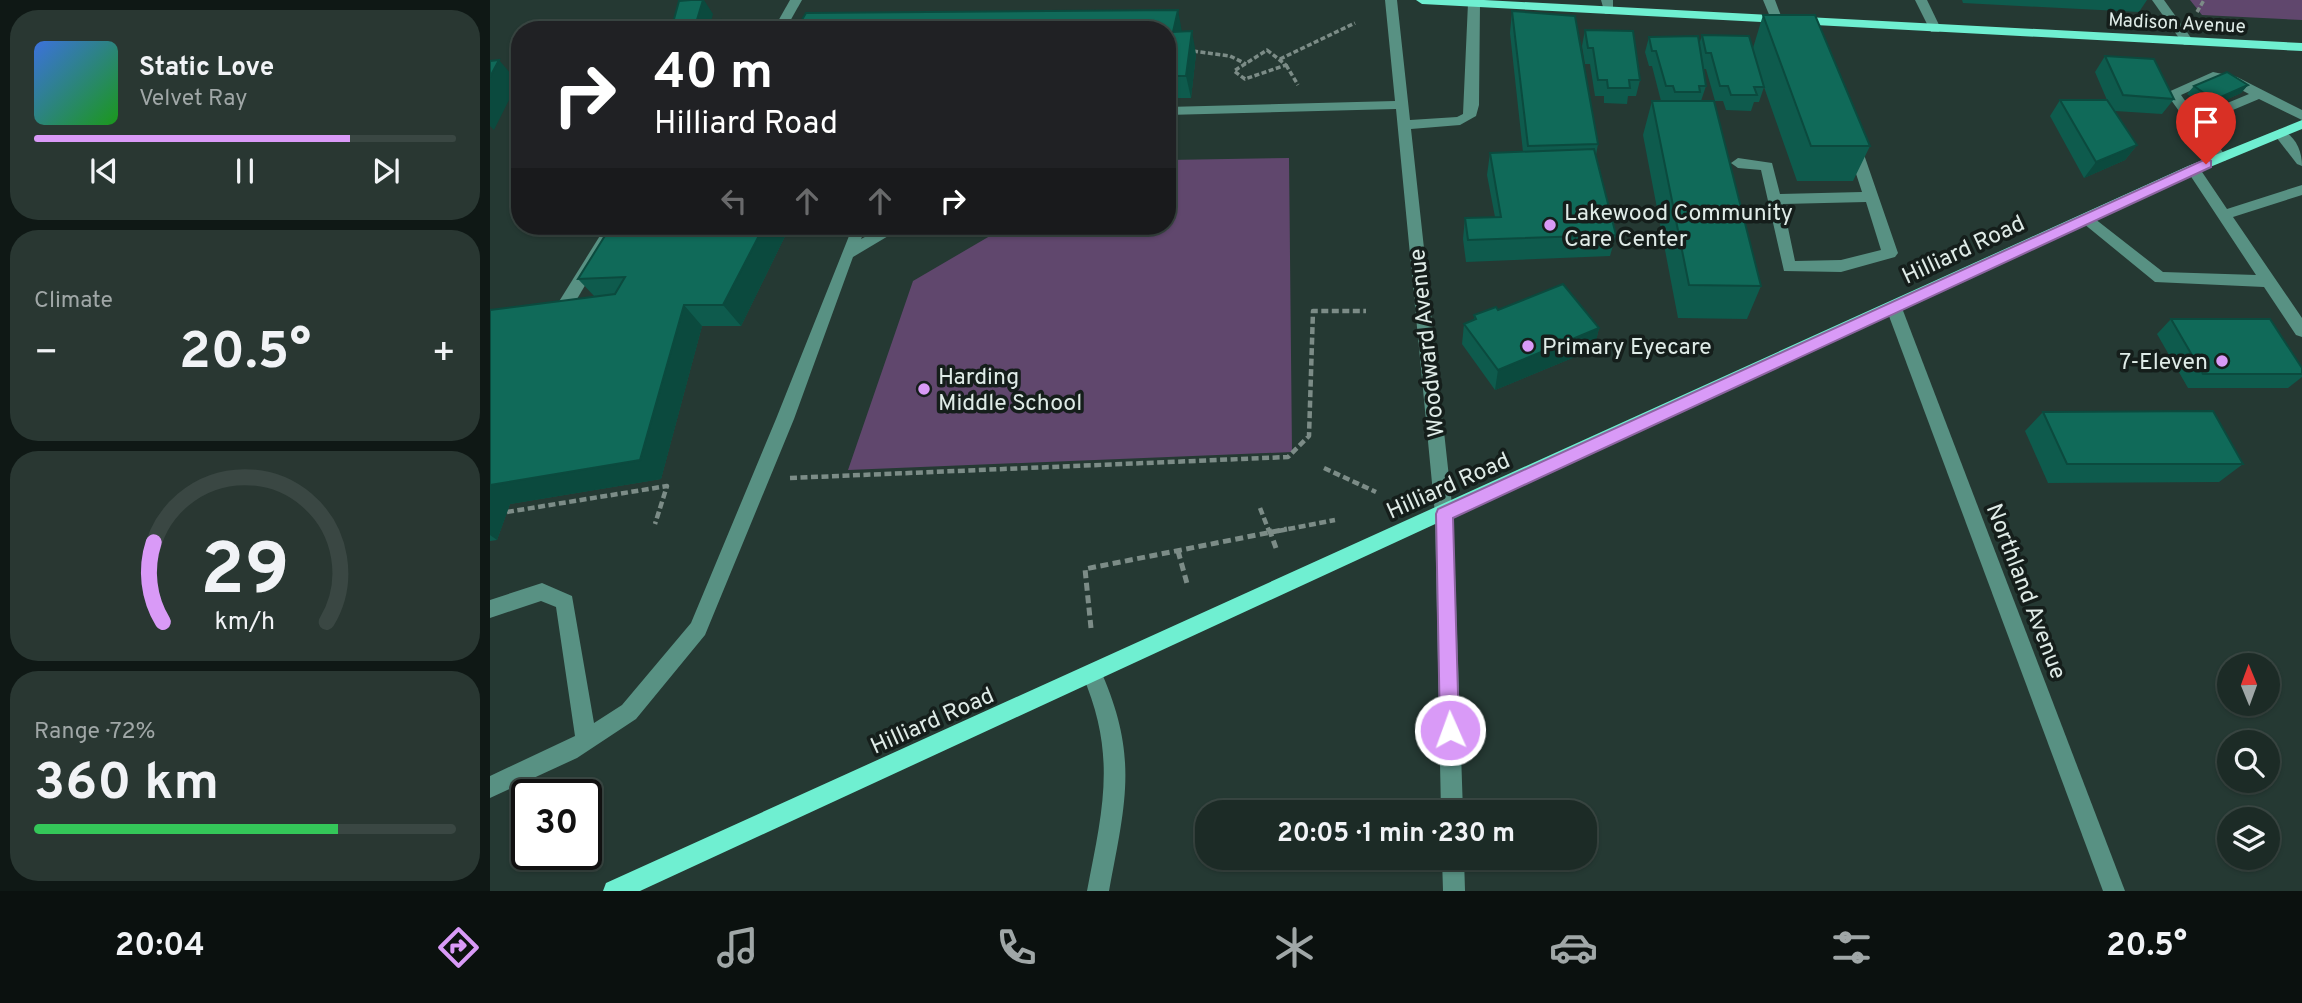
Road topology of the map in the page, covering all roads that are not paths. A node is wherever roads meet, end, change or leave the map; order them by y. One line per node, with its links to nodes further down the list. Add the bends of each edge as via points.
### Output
1 (796, 0): 9 (street)
2 (1391, 0): 15 (street, Woodward Avenue)
3 (1422, 0): 7 (main road, Madison Avenue)
4 (1769, 0): 10 (street)
5 (1921, 0): 11 (street)
6 (2158, 0): 12 (street)
7 (1474, 3): 8 (main road, Madison Avenue); 21 (street, via 1469,116 1460,121)
8 (1608, 6): 10 (main road, Madison Avenue)
9 (784, 21)
10 (1777, 21): 11 (main road, Madison Avenue, via 1816,29)
11 (1935, 29): 12 (main road, Madison Avenue)
12 (2188, 42): 13 (main road, Madison Avenue)
13 (2302, 47)
14 (2258, 95): 17 (street); 19 (street); 19 (street, via 2232,80 2213,76 2173,93)
15 (1401, 105): 16 (street); 21 (street, Woodward Avenue)
16 (1176, 111)
17 (2302, 116)
18 (1847, 122): 28 (street)
19 (2193, 122): 23 (street)
20 (2302, 124): 22 (main road, Hilliard Road)
21 (1403, 125): 40 (street, Woodward Avenue)
22 (2280, 133): 23 (main road, Hilliard Road); 24 (street)
23 (2220, 158): 26 (main road, Hilliard Road)
24 (2302, 161)
25 (1738, 163): 29 (street, via 1767,166)
26 (2193, 169): 30 (street); 31 (main road, Hilliard Road)
27 (2302, 190): 30 (street)
28 (1871, 197): 29 (street); 29 (street, via 1890,253 1841,266 1802,267 1789,267)
29 (1774, 199)
30 (2224, 215): 36 (street)
31 (2085, 219): 36 (street, via 2160,278); 37 (main road, Hilliard Road)
32 (608, 235): 38 (street)
33 (856, 235): 35 (street)
34 (882, 235): 35 (street)
35 (847, 254): 43 (street, via 698,629 629,712)
36 (2268, 281): 39 (street)
37 (1894, 308): 40 (main road, Hilliard Road); 50 (street, Northland Avenue)
38 (561, 312)
39 (2302, 331)
40 (1444, 514): 42 (main road, Hilliard Road); 45 (street, Woodward Avenue)
41 (490, 609): 43 (street, via 542,592 565,602)
42 (1092, 674): 47 (main road, Hilliard Road); 48 (street, via 1111,725 1116,770)
43 (586, 741): 44 (street)
44 (490, 787)
45 (1452, 800)
46 (1453, 870): 49 (street)
47 (614, 891)
48 (1098, 891)
49 (1454, 891)
50 (2114, 891)

